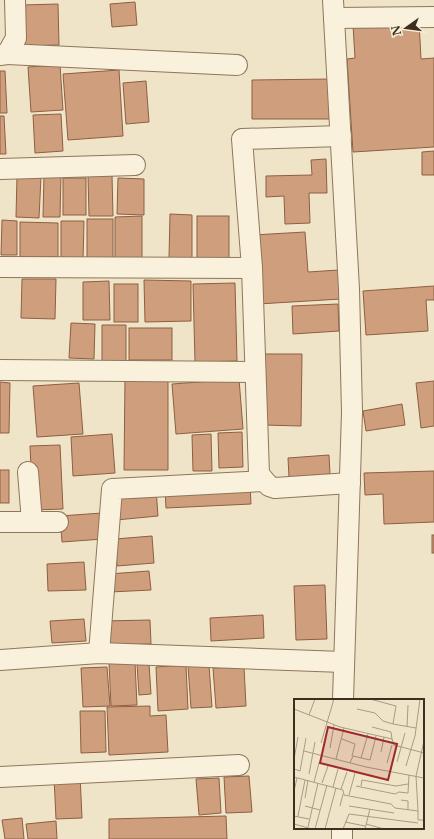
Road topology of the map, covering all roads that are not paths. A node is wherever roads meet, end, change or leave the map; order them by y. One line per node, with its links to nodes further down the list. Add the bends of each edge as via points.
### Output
1 (15, 0): 4 (street, via 16,38)
2 (333, 9): 3 (street); 6 (street)
3 (434, 18)
4 (4, 55): 5 (street)
5 (237, 65)
6 (341, 136): 10 (street, via 242,138); 15 (street, via 349,289 352,412)
7 (135, 165): 8 (street)
8 (0, 169)
9 (0, 267): 10 (street)
10 (252, 268): 12 (street)
11 (0, 370): 12 (street)
12 (255, 372): 14 (street, via 259,474)
13 (28, 472): 17 (street)
14 (264, 481): 15 (street, via 275,488); 19 (street, via 112,489)
15 (350, 483): 21 (street)
16 (0, 522): 17 (street)
17 (32, 522): 18 (street)
18 (58, 522)
19 (99, 653): 20 (street); 21 (street)
20 (0, 660)
21 (343, 662): 22 (street)
22 (343, 699)
23 (239, 765): 24 (street)
24 (0, 777)

